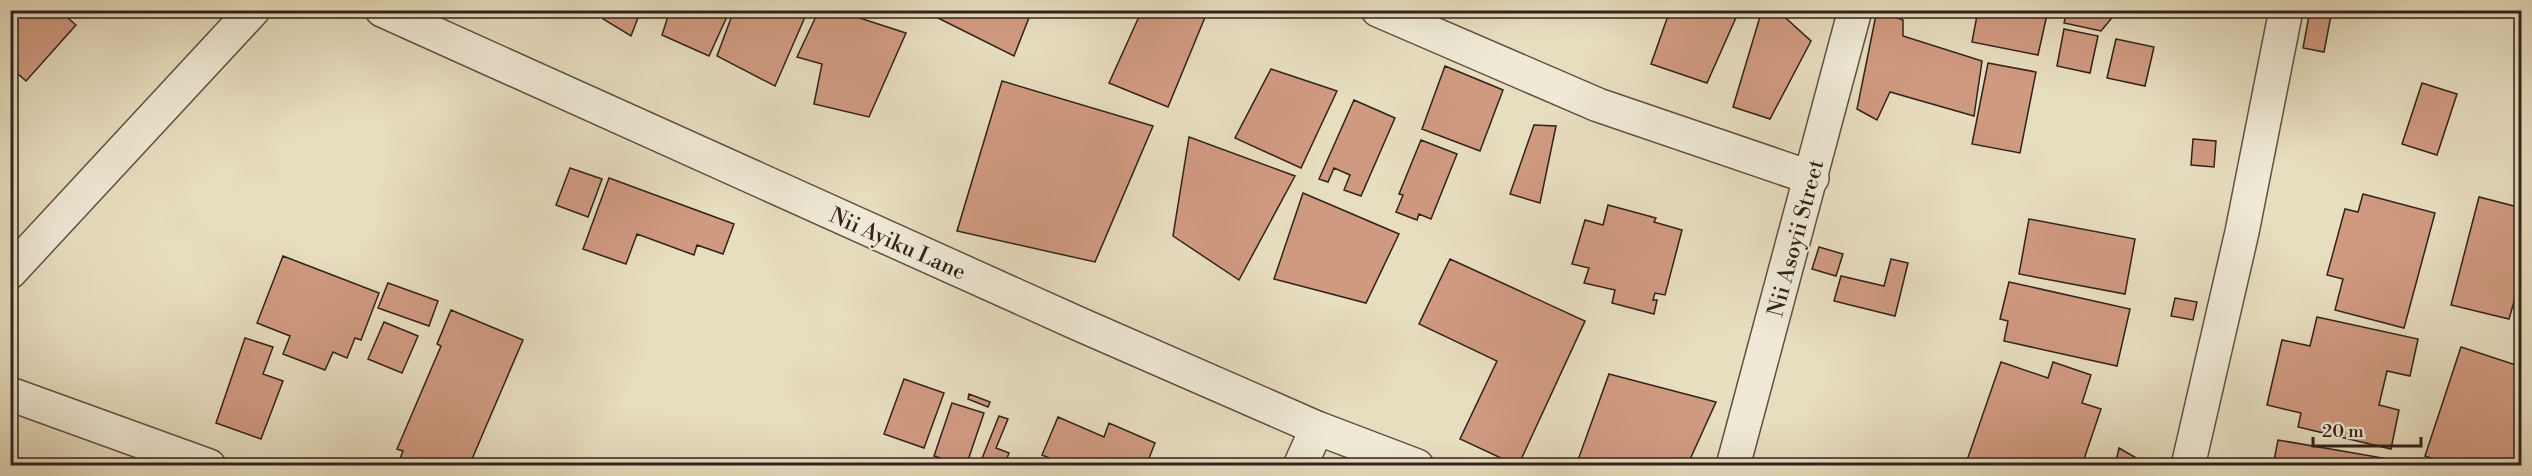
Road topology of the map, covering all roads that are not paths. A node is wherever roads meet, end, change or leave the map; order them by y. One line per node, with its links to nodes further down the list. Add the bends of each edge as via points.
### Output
1 (253, 10): 7 (street)
2 (382, 10): 9 (street, Nii Ayiku Lane)
3 (1378, 10): 6 (street, via 1598,105)
4 (1855, 10): 6 (street, Nii Asoyii Street)
5 (2286, 10): 14 (street, via 2242,232)
6 (1812, 178): 13 (street, Nii Asoyii Street)
7 (10, 272)
8 (10, 394): 10 (street)
9 (1317, 428): 11 (street); 12 (street, Nii Ayiku Lane)
10 (209, 465)
11 (1300, 465)
12 (1417, 465)
13 (1733, 465)
14 (2188, 465)

